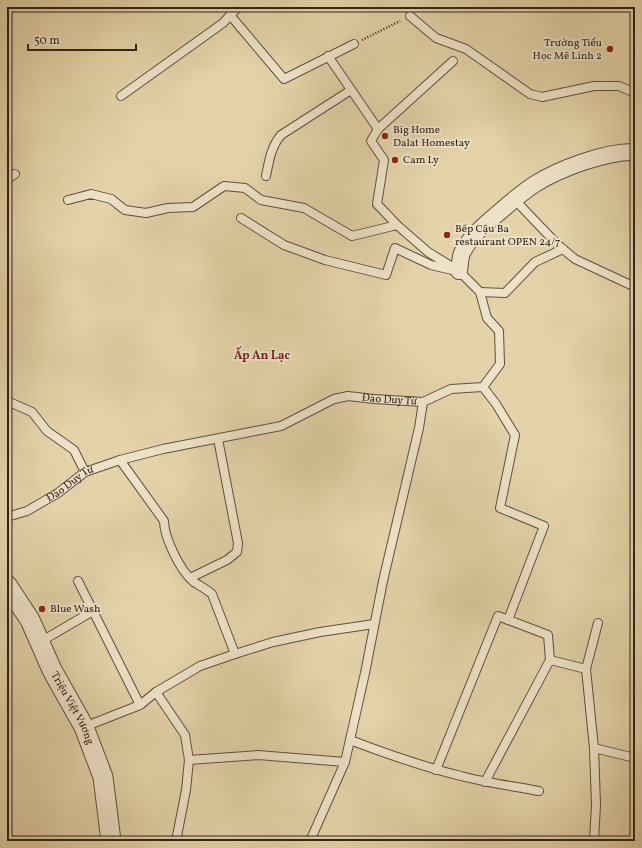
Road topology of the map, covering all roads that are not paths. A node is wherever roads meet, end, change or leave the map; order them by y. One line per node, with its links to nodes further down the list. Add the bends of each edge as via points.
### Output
1 (238, 7): 2 (lane)
2 (230, 15): 5 (lane, via 284,79); 9 (lane, via 223,23)
3 (410, 16): 8 (lane, via 436,38 466,49 530,94 542,96 594,86 619,86)
4 (354, 44): 5 (lane)
5 (328, 56): 7 (lane)
6 (453, 61): 10 (lane)
7 (351, 90): 10 (lane); 13 (lane, via 281,135 272,149)
8 (635, 93)
9 (121, 96)
10 (378, 129): 18 (lane, via 372,141 384,160 377,204)
11 (635, 152): 15 (street, via 614,154 570,167 536,184)
12 (15, 174): 14 (lane)
13 (266, 176)
14 (7, 179)
15 (514, 199): 19 (lane); 20 (street, via 475,235 462,254)
16 (68, 200): 18 (lane, via 91,194 111,199 125,210 146,213 168,208 193,207 224,186 245,188 261,200 304,208 352,236)
17 (241, 218): 20 (lane, via 284,244 325,260 386,276 395,248 430,265)
18 (397, 224): 20 (lane, via 428,252)
19 (563, 249): 21 (lane, via 575,259); 22 (lane, via 535,262 506,293)
20 (459, 271): 22 (lane)
21 (635, 287)
22 (480, 292): 23 (lane, via 487,318 498,331 500,364)
23 (482, 387): 25 (lane, Đào Duy Từ, via 451,389); 34 (lane, via 515,435 500,508 544,526)
24 (7, 401): 28 (lane, via 32,412 47,432 74,450)
25 (423, 402): 26 (lane, Đào Duy Từ, via 348,396 334,399 281,426); 36 (lane)
26 (218, 439): 27 (lane, Đào Duy Từ); 30 (lane, via 238,543 237,552 227,560)
27 (120, 460): 28 (lane, Đào Duy Từ); 30 (lane, via 164,521 164,529 177,561)
28 (85, 472): 29 (lane, Đào Duy Từ, via 58,493 27,511)
29 (7, 517)
30 (190, 578): 38 (lane, via 212,594)
31 (78, 581): 33 (lane)
32 (7, 585): 37 (street, Triệu Việt Vương, via 30,620)
33 (93, 612): 37 (lane); 42 (lane)
34 (508, 620): 39 (lane, via 548,635); 49 (lane, via 498,616)
35 (598, 623): 40 (lane)
36 (374, 624): 38 (lane, via 273,642); 44 (lane)
37 (40, 642): 43 (street, Triệu Việt Vương, via 52,670)
38 (235, 654): 41 (lane, via 200,666)
39 (550, 660): 40 (lane); 50 (lane)
40 (586, 669): 45 (lane)
41 (156, 692): 42 (lane); 47 (lane, via 185,735)
42 (140, 705): 43 (lane)
43 (84, 727): 52 (street, Triệu Việt Vương, via 103,777)
44 (350, 740): 48 (lane); 49 (lane)
45 (594, 748): 46 (lane); 55 (lane)
46 (635, 758)
47 (189, 760): 48 (lane, via 258,755); 53 (lane)
48 (345, 762): 54 (lane)
49 (436, 770): 50 (lane)
50 (485, 782): 51 (lane)
51 (539, 791)
52 (111, 841)
53 (176, 841)
54 (310, 841)
55 (594, 841)

